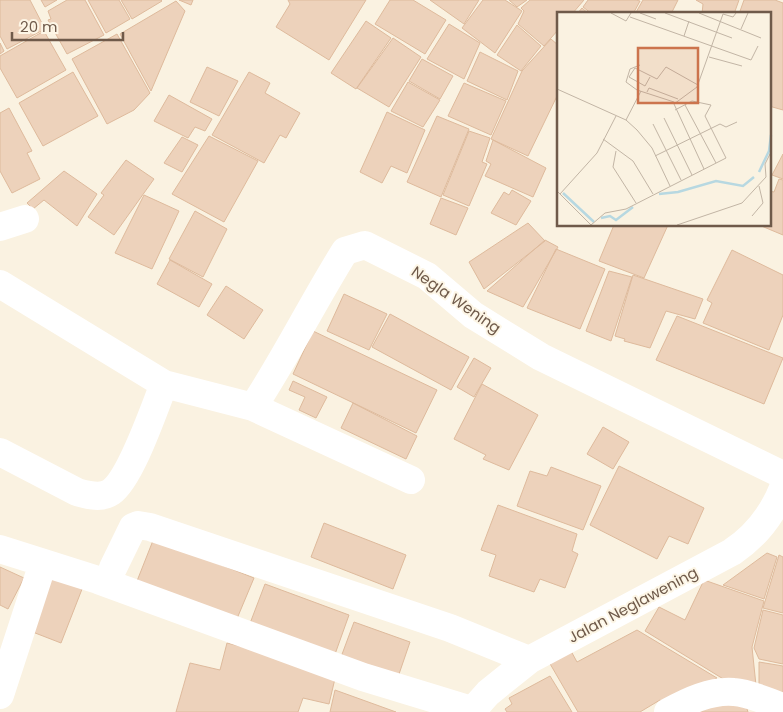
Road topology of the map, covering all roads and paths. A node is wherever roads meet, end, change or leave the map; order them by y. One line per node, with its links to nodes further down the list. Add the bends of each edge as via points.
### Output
1 (0, 284): 2 (street)
2 (164, 384): 3 (street); 4 (street, via 132,463 112,492 105,495 88,496 77,492)
3 (252, 407): 5 (street, Negla Wening, via 276,372 345,251 365,245 427,276 473,315 541,356); 6 (street)
4 (0, 452)
5 (783, 475)
6 (411, 480)
7 (783, 488): 11 (street, Jalan Neglawening, via 774,510 750,540)
8 (0, 549): 9 (street)
9 (43, 563): 12 (street); 14 (street, via 363,677)
10 (113, 568): 11 (street, via 133,527 150,527 450,628)
11 (529, 660): 14 (street, Jalan Neglawening)
12 (0, 694)
13 (783, 707): 15 (street, via 735,692 712,693)
14 (471, 711)
15 (668, 712)

